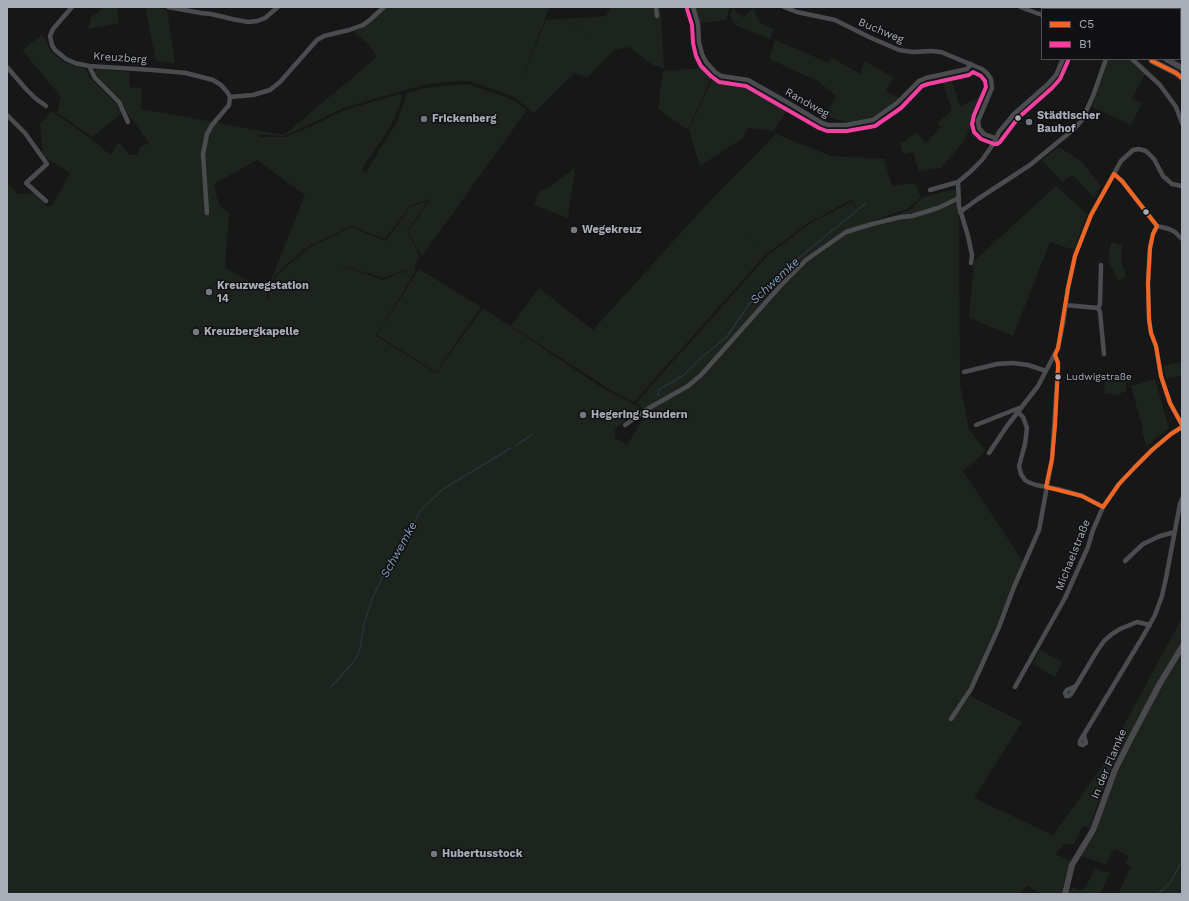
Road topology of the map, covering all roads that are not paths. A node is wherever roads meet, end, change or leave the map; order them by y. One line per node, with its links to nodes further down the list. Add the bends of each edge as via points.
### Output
1 (72, 7): 17 (street, Kreuzberg, via 53,29 51,42 54,50 61,56)
2 (168, 7): 3 (street, via 248,22 266,18)
3 (278, 7)
4 (384, 7): 21 (street, via 363,24 317,40 270,90)
5 (656, 7): 10 (street)
6 (693, 7): 16 (street, Randweg, via 703,58 709,67 722,76 748,80 828,125 873,120 897,103 919,81 967,69)
7 (784, 7): 16 (street, Buchweg, via 834,20 899,50 937,51)
8 (1020, 7): 9 (street)
9 (1041, 15)
10 (657, 16)
11 (1063, 60): 26 (street, via 1056,75 1014,114)
12 (1106, 60): 33 (street, via 1082,120 1074,129 1030,165)
13 (1133, 60): 25 (street, via 1160,85 1176,107)
14 (1152, 60): 20 (main road)
15 (1168, 60): 19 (main road)
16 (971, 64): 26 (street, Buchweg, via 985,71 991,79 992,88 978,124 984,134)
17 (89, 66): 21 (street, Kreuzberg, via 186,73 219,83); 24 (street, via 95,78 119,102)
18 (7, 67): 22 (street, via 26,89)
19 (1182, 68)
20 (1182, 78)
21 (230, 97): 34 (street, via 229,105 207,134 203,154)
22 (46, 106)
23 (7, 115): 32 (street, via 25,132 47,164 26,183)
24 (128, 122)
25 (1182, 122)
26 (995, 138): 28 (street, via 982,160)
27 (1114, 174): 29 (street, via 1127,155 1133,150 1140,149 1154,159 1163,176 1172,184); 35 (street); 39 (street, via 1092,215 1075,256)
28 (958, 182): 30 (street); 31 (street)
29 (1182, 186)
30 (930, 190)
31 (959, 198): 33 (street); 46 (street, via 912,216 846,232 806,260 782,283 701,375 688,386)
32 (46, 201)
33 (960, 212): 37 (street, via 972,254)
34 (207, 213)
35 (1157, 226): 36 (street, via 1175,232); 48 (street, via 1150,248 1149,319 1161,376 1170,403)
36 (1182, 239)
37 (971, 263)
38 (1101, 265): 40 (street)
39 (1065, 304): 40 (street); 42 (street, via 1058,348)
40 (1098, 308): 41 (street)
41 (1104, 354)
42 (1054, 355): 43 (street); 50 (street, via 1058,363 1055,426)
43 (1046, 371): 44 (street, via 1013,363); 45 (street)
44 (964, 372)
45 (1019, 410): 47 (street); 49 (street); 50 (street, via 1027,428 1019,470 1028,482)
46 (625, 425)
47 (976, 426)
48 (1182, 426): 52 (street, Michaelstraße, via 1135,467)
49 (989, 453)
50 (1046, 487): 52 (street, via 1082,496); 59 (street, via 1036,538 971,689)
51 (1182, 499): 53 (street)
52 (1102, 507): 58 (street, Michaelstraße, via 1088,547 1065,598)
53 (1175, 532): 54 (street, via 1144,544); 55 (street, via 1162,596)
54 (1125, 561)
55 (1150, 625): 57 (street, via 1137,622 1112,634 1097,651); 60 (street)
56 (1182, 647): 61 (main road, In der Flamke, via 1121,758 1092,830 1072,865)
57 (1076, 686)
58 (1015, 687)
59 (950, 719)
60 (1084, 734)
61 (1065, 894)

